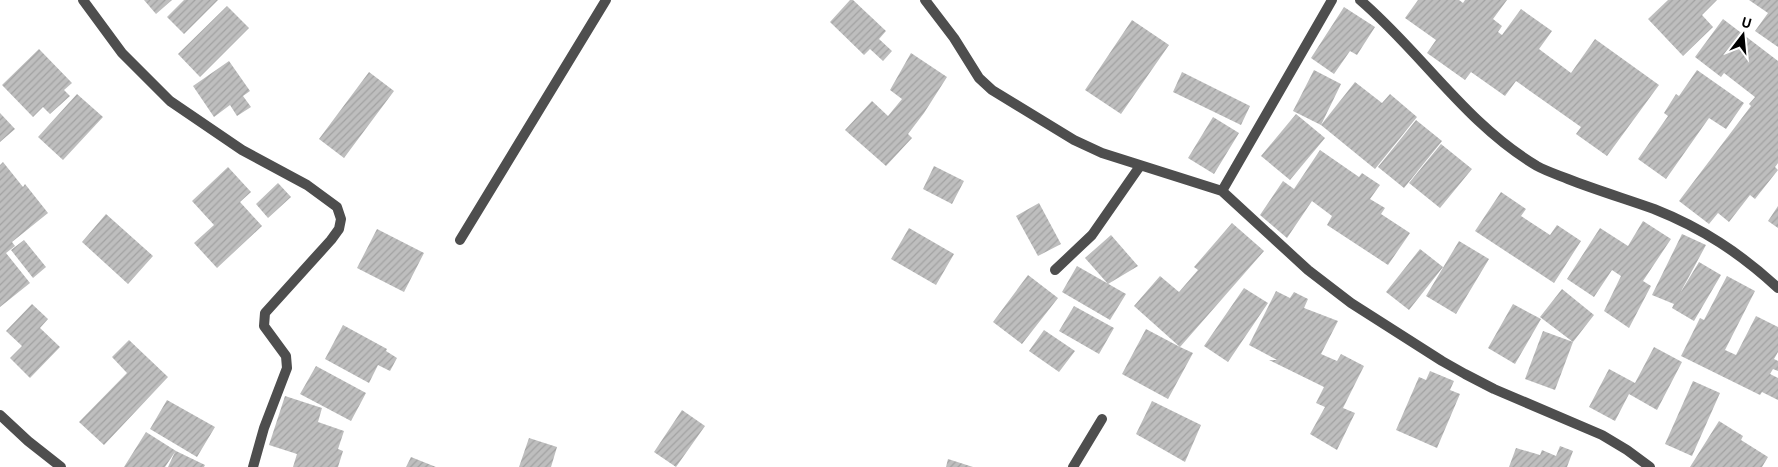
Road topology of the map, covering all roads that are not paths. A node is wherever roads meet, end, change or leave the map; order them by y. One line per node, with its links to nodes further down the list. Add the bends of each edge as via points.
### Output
1 (83, 0): 14 (street, via 122,53 170,101 242,150 307,185 339,211 340,225 331,240 265,313 264,326 286,356 287,368)
2 (606, 0): 8 (street)
3 (925, 0): 6 (street, via 992,90 1074,140)
4 (1332, 0): 7 (street)
5 (1360, 0): 10 (street, via 1407,44 1469,111 1522,157 1539,167 1699,229 1728,246)
6 (1140, 166): 7 (street); 9 (street, via 1092,236)
7 (1222, 191): 16 (street, via 1308,270 1351,303 1465,374 1602,434)
8 (460, 240)
9 (1055, 270)
10 (1778, 288)
11 (0, 415): 13 (street)
12 (1102, 419): 15 (street)
13 (61, 467)
14 (253, 467)
15 (1073, 467)
16 (1650, 467)

